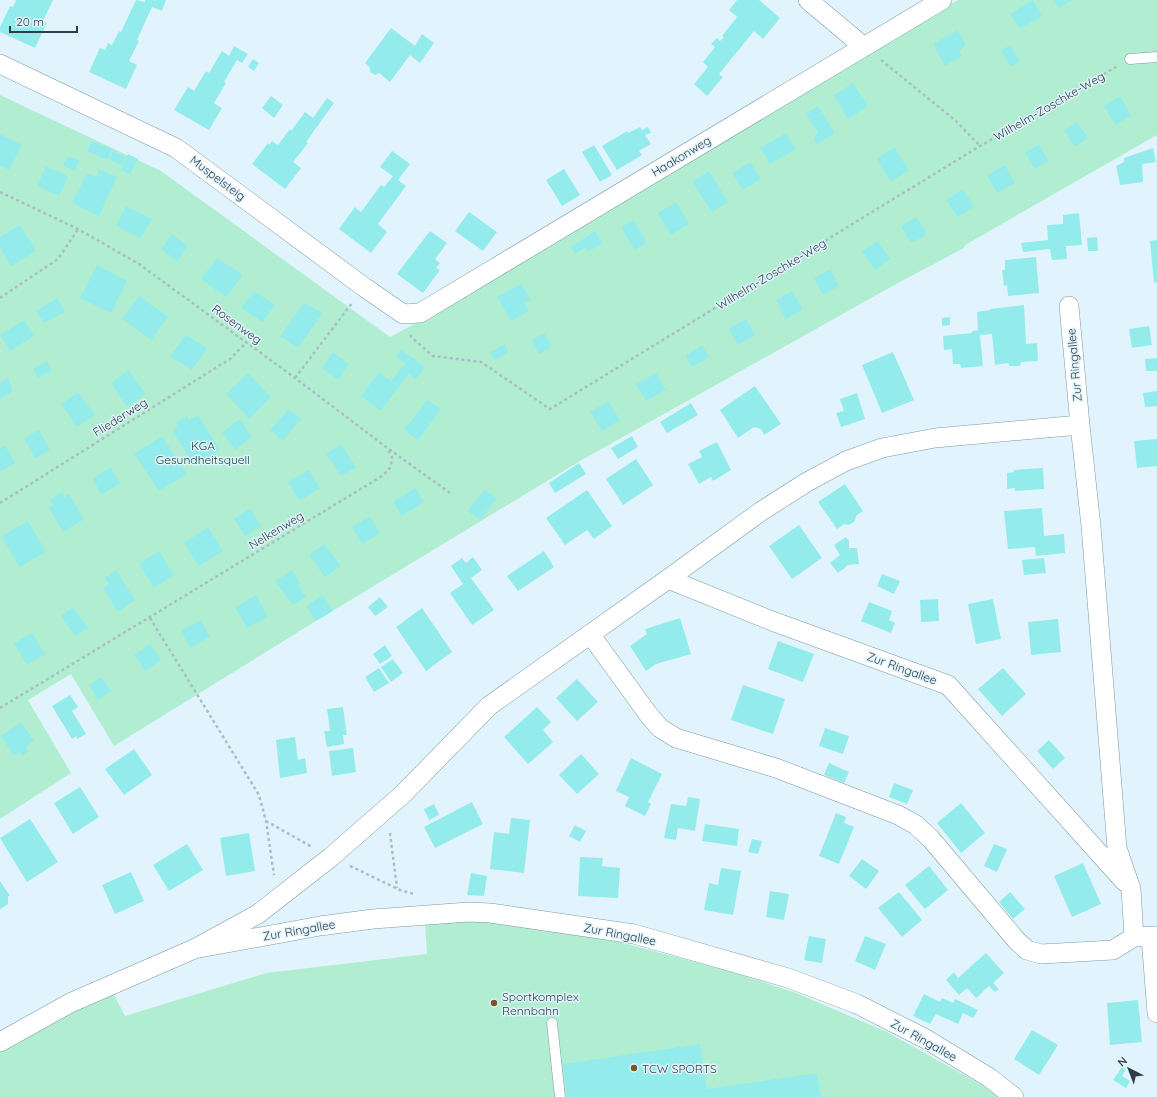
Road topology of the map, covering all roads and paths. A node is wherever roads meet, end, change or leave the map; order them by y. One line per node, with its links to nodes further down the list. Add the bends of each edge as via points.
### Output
1 (808, 0): 3 (street)
2 (942, 0): 3 (street, Haakonweg)
3 (864, 47): 7 (path, via 956,121); 13 (street, Haakonweg)
4 (1157, 57): 5 (lane)
5 (1130, 59): 7 (path, Wilhelm-Zoschke-Weg)
6 (0, 64): 10 (street, Muspelsteig, via 176,148)
7 (980, 146): 13 (path, Wilhelm-Zoschke-Weg, via 550,410 481,362 433,356 412,338)
8 (0, 192): 9 (path, Rosenweg)
9 (78, 229): 11 (path, via 58,259); 14 (path, Rosenweg, via 139,264)
10 (364, 287): 13 (street, Muspelsteig); 15 (path)
11 (0, 298)
12 (1069, 306): 16 (street, Zur Ringallee)
13 (412, 313)
14 (247, 342): 15 (path, Rosenweg); 19 (path, Fliederweg, via 230,359)
15 (295, 378): 17 (path, Rosenweg)
16 (1080, 424): 20 (street, Zur Ringallee, via 935,438 882,448 846,461 760,512); 28 (street, Zur Ringallee, via 1091,526 1117,848)
17 (386, 447): 18 (path, Rosenweg); 21 (path, Nelkenweg, via 392,457 391,467 382,476)
18 (450, 493)
19 (0, 503)
20 (668, 579): 22 (street, Zur Ringallee); 28 (street, Zur Ringallee, via 772,621 948,685)
21 (150, 618): 23 (path, Nelkenweg); 25 (path, via 259,796)
22 (590, 634): 24 (street, Zur Ringallee, via 489,706); 31 (street, via 648,714 660,728 676,738 776,768 898,815 916,825 1027,950 1040,954 1113,950)
23 (0, 708)
24 (387, 808): 26 (street, Zur Ringallee); 27 (path)
25 (266, 821): 26 (path); 30 (path)
26 (331, 857): 27 (path); 30 (street, Zur Ringallee)
27 (397, 888): 29 (path)
28 (1131, 889): 31 (street, Zur Ringallee)
29 (421, 896)
30 (278, 898): 32 (street, Zur Ringallee, via 258,914)
31 (1147, 937): 33 (street, Zur Ringallee)
32 (194, 949): 35 (street, Zur Ringallee, via 70,1003); 37 (street, Zur Ringallee, via 320,926 373,919 469,912 490,912 634,934 788,978 857,1004 926,1039 990,1078)
33 (1157, 1013)
34 (552, 1024): 36 (lane)
35 (0, 1042)
36 (560, 1097)
37 (1014, 1097)

